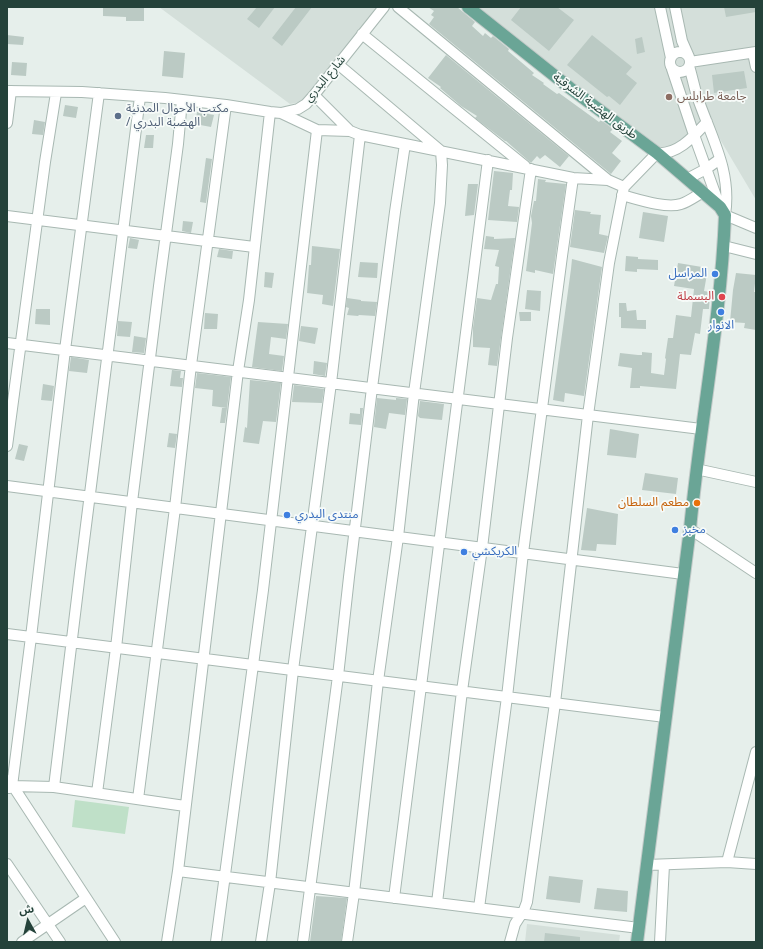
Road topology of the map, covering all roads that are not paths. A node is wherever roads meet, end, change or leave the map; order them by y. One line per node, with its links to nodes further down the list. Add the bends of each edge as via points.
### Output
1 (384, 7): 6 (street, شارع البدري)
2 (398, 7): 37 (street)
3 (468, 7): 30 (main road, طريق الهضبة الشرقية)
4 (660, 7): 8 (street)
5 (674, 7): 9 (street)
6 (362, 34): 10 (street, شارع البدري); 33 (street)
7 (755, 53): 9 (street); 11 (street)
8 (671, 58): 9 (street, via 679,52 685,54); 12 (street)
9 (690, 62): 12 (street, via 686,71 680,73); 22 (street, via 697,96)
10 (338, 65): 16 (street, شارع البدري); 29 (street)
11 (756, 67)
12 (672, 69): 27 (street)
13 (9, 91): 14 (street, شارع البدري); 23 (street)
14 (56, 93): 15 (street, شارع البدري); 42 (street)
15 (99, 93): 17 (street, شارع البدري); 43 (street)
16 (314, 95): 21 (street, شارع البدري, via 298,109); 25 (street)
17 (140, 97): 18 (street, شارع البدري); 45 (street)
18 (182, 100): 19 (street, شارع البدري); 46 (street)
19 (226, 105): 20 (street, شارع البدري); 47 (street)
20 (270, 112): 21 (street, شارع البدري); 49 (street)
21 (281, 112): 24 (street)
22 (707, 122): 27 (street); 31 (street)
23 (7, 123)
24 (317, 130): 25 (street); 58 (street)
25 (350, 131): 26 (street)
26 (360, 135): 28 (street); 59 (street)
27 (694, 135): 30 (street, via 675,150 665,154); 34 (street)
28 (405, 144): 29 (street); 60 (street)
29 (441, 151): 32 (street); 61 (street, via 440,202)
30 (657, 153): 36 (main road, طريق الهضبة الشرقية); 38 (street)
31 (720, 159): 34 (street); 40 (street, via 726,180 727,205)
32 (488, 160): 33 (street); 62 (street)
33 (529, 168): 35 (street); 63 (street)
34 (706, 169): 36 (street); 40 (street)
35 (573, 178): 37 (street); 64 (street)
36 (687, 179): 39 (main road, طريق الهضبة الشرقية)
37 (608, 180): 38 (street)
38 (623, 191): 39 (street, via 651,202 673,205 681,204); 65 (street, via 609,263)
39 (703, 192): 40 (main road, طريق الهضبة الشرقية)
40 (722, 211): 44 (street); 48 (main road)
41 (7, 216): 42 (street)
42 (37, 219): 43 (street); 52 (street)
43 (81, 225): 45 (street); 53 (street)
44 (756, 228)
45 (124, 230): 46 (street); 54 (street)
46 (166, 236): 47 (street); 55 (street)
47 (208, 241): 49 (street); 56 (street)
48 (724, 246): 50 (street); 66 (main road)
49 (254, 247): 57 (street)
50 (756, 254)
51 (7, 343): 52 (street)
52 (20, 344): 53 (street); 67 (street)
53 (65, 350): 54 (street); 71 (street)
54 (107, 355): 55 (street); 72 (street)
55 (150, 360): 56 (street); 73 (street)
56 (191, 366): 57 (street); 74 (street)
57 (238, 371): 58 (street); 75 (street)
58 (288, 378): 59 (street); 76 (street)
59 (331, 383): 60 (street); 77 (street)
60 (372, 388): 61 (street); 79 (street)
61 (414, 393): 62 (street); 80 (street)
62 (458, 399): 63 (street); 81 (street)
63 (499, 404): 64 (street); 82 (street)
64 (543, 409): 65 (street); 83 (street)
65 (588, 415): 66 (street); 84 (street)
66 (701, 429): 68 (main road)
67 (7, 440)
68 (696, 469): 69 (street); 78 (main road)
69 (756, 482)
70 (7, 486): 71 (street)
71 (48, 491): 72 (street); 88 (street)
72 (89, 497): 73 (street); 89 (street)
73 (132, 502): 74 (street); 90 (street)
74 (175, 508): 75 (street); 91 (street)
75 (222, 514): 76 (street); 92 (street)
76 (271, 520): 77 (street); 93 (street)
77 (313, 526): 79 (street); 94 (street)
78 (690, 529): 85 (street); 86 (main road)
79 (355, 531): 80 (street); 95 (street)
80 (398, 537): 81 (street); 96 (street)
81 (440, 542): 82 (street); 97 (street)
82 (482, 548): 83 (street); 98 (street)
83 (523, 554): 84 (street); 99 (street)
84 (571, 560): 86 (street); 100 (street)
85 (756, 573)
86 (683, 574): 101 (main road)
87 (7, 634): 88 (street)
88 (31, 637): 89 (street); 103 (street)
89 (71, 642): 90 (street); 104 (street)
90 (116, 648): 91 (street); 105 (street)
91 (157, 653): 92 (street); 106 (street)
92 (204, 659): 93 (street); 107 (street)
93 (252, 665): 94 (street); 114 (street)
94 (293, 670): 95 (street); 115 (street)
95 (338, 676): 96 (street); 116 (street)
96 (378, 681): 97 (street); 117 (street)
97 (422, 686): 98 (street); 119 (street)
98 (462, 691): 99 (street); 120 (street)
99 (507, 697): 100 (street); 121 (street)
100 (554, 703): 101 (street); 122 (street, via 527,902)
101 (665, 717): 111 (main road)
102 (756, 752): 108 (street)
103 (9, 784): 104 (street); 118 (street)
104 (54, 787): 105 (street)
105 (97, 793): 106 (street)
106 (138, 799): 107 (street)
107 (185, 806): 113 (street)
108 (727, 862): 110 (street); 112 (street)
109 (7, 864): 123 (street)
110 (756, 864)
111 (647, 865): 112 (street); 124 (main road)
112 (664, 865): 135 (street)
113 (178, 871): 114 (street); 128 (street)
114 (225, 877): 115 (street); 129 (street)
115 (270, 883): 116 (street); 130 (street)
116 (311, 888): 117 (street); 131 (street)
117 (354, 893): 119 (street); 132 (street)
118 (86, 898): 123 (street); 127 (street)
119 (394, 898): 120 (street)
120 (436, 903): 121 (street)
121 (479, 908): 122 (street)
122 (521, 913): 124 (street); 133 (street, via 514,924)
123 (49, 924): 125 (street); 126 (street)
124 (639, 928): 134 (main road)
125 (22, 942)
126 (60, 942)
127 (115, 942)
128 (167, 942)
129 (216, 942)
130 (261, 942)
131 (304, 942)
132 (347, 942)
133 (510, 942)
134 (637, 942)
135 (660, 942)

